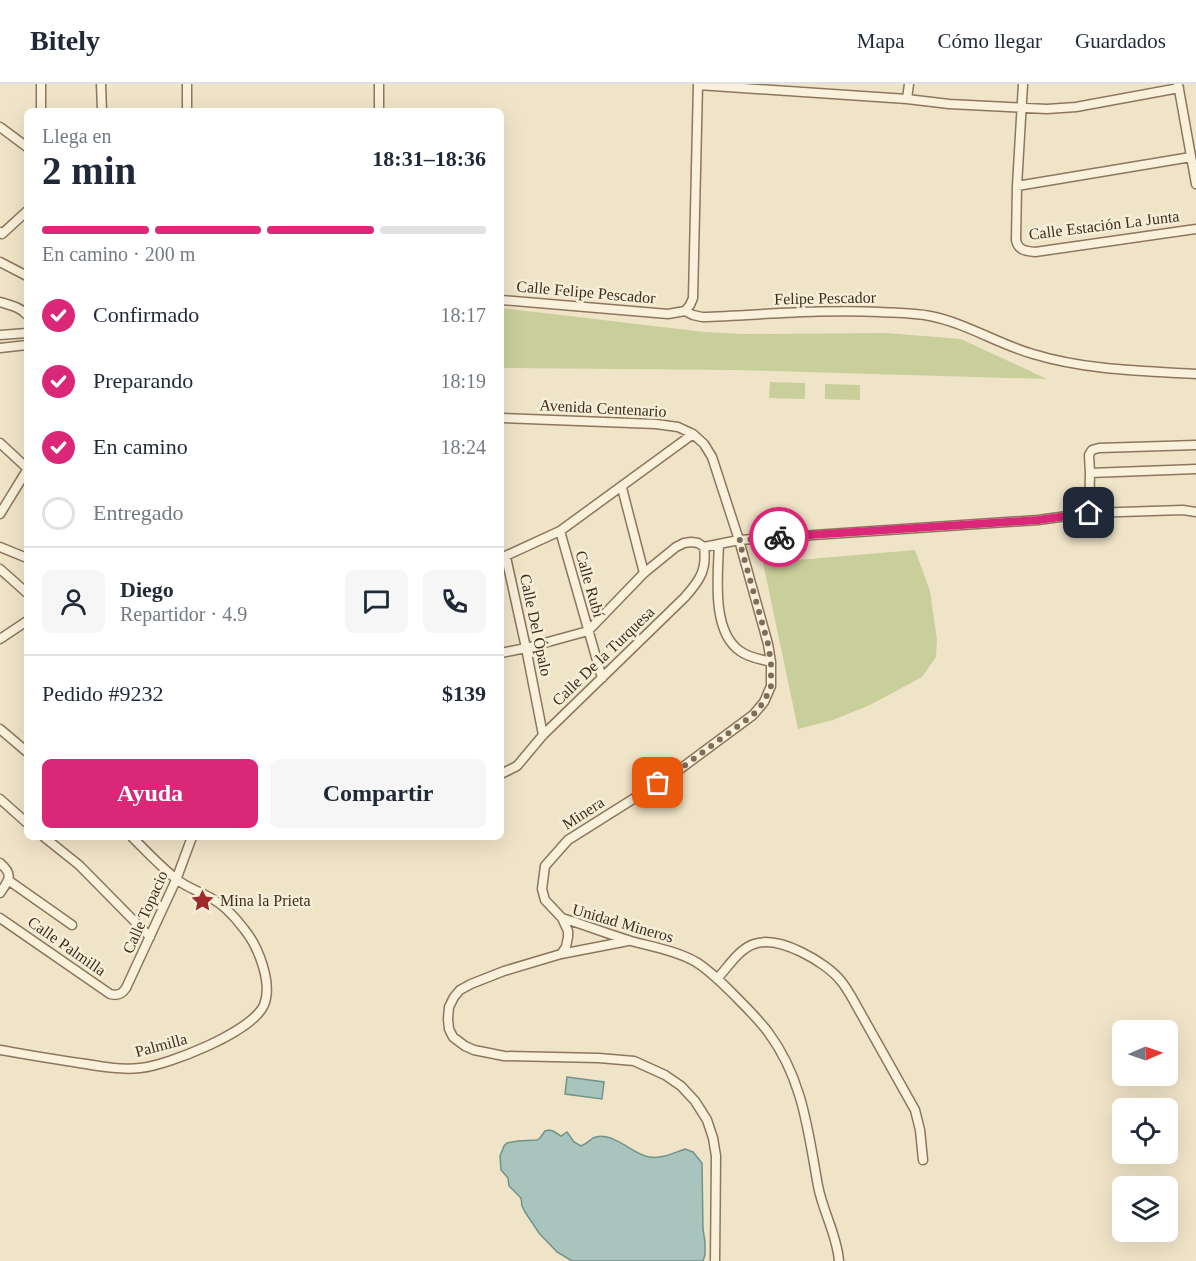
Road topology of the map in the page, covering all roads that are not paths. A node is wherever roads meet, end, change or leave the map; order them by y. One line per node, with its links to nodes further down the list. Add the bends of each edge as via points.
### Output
1 (41, 84): 10 (street)
2 (101, 84): 11 (street)
3 (187, 84): 12 (street)
4 (380, 84): 13 (street)
5 (909, 84): 9 (street)
6 (1023, 84): 14 (street)
7 (698, 85): 9 (street); 28 (street, via 693,298)
8 (1178, 86): 14 (street, via 1076,107); 17 (street)
9 (907, 99): 14 (street)
10 (41, 108)
11 (102, 108)
12 (187, 108)
13 (379, 108)
14 (1021, 108): 19 (street)
15 (0, 127): 16 (street)
16 (24, 145)
17 (1191, 157): 18 (street); 19 (street)
18 (1196, 183)
19 (1017, 186): 21 (street, Calle Estación La Junta, via 1016,240 1020,249 1026,251)
20 (24, 214): 22 (street)
21 (1196, 229)
22 (1, 233)
23 (0, 262): 24 (street)
24 (24, 275)
25 (504, 300): 28 (street, Calle Felipe Pescador, via 668,314)
26 (0, 302): 27 (street)
27 (24, 311)
28 (685, 311): 35 (street, Felipe Pescador, via 702,317 847,310 932,316 1033,354 1068,362)
29 (24, 333): 30 (street)
30 (13, 334): 31 (street); 33 (street)
31 (0, 335)
32 (24, 345): 33 (street)
33 (14, 347): 34 (street)
34 (0, 348)
35 (1196, 374)
36 (504, 418): 37 (street, Avenida Centenario, via 656,424)
37 (693, 434): 44 (street); 49 (street, via 712,457)
38 (0, 443): 40 (street)
39 (1196, 445): 42 (street, via 1099,448 1089,455)
40 (24, 466)
41 (1196, 469): 42 (street)
42 (1090, 473): 46 (street)
43 (24, 474): 47 (street)
44 (622, 488): 48 (street); 56 (street)
45 (1196, 512): 46 (street)
46 (1089, 513): 49 (street, via 1038,520)
47 (0, 514)
48 (560, 531): 54 (street); 59 (street, Calle Rubí)
49 (739, 540): 50 (street); 63 (street)
50 (719, 544): 52 (street); 63 (street, via 718,597 726,635 739,651)
51 (0, 547): 53 (street)
52 (704, 547): 56 (street, via 684,543); 64 (street, Calle De la Turquesa, via 704,568 693,588)
53 (24, 557)
54 (504, 558): 61 (street, Calle Del Ópalo)
55 (0, 569): 57 (street)
56 (644, 573): 59 (street)
57 (24, 590)
58 (24, 623): 60 (street)
59 (588, 632): 61 (street); 64 (street, Calle Rubí)
60 (0, 639)
61 (526, 648): 62 (street); 66 (street, Calle Del Ópalo)
62 (504, 652)
63 (771, 662): 79 (street, Minera, via 771,686 753,715 676,772 568,840 545,866 542,889)
64 (602, 678): 66 (street, Calle De la Turquesa)
65 (0, 729): 67 (street)
66 (543, 735): 68 (street, Calle De la Turquesa, via 517,766)
67 (24, 749)
68 (504, 772)
69 (0, 799): 70 (street)
70 (24, 819)
71 (48, 840): 81 (street, via 79,865)
72 (135, 840): 76 (street)
73 (191, 840): 76 (street, Calle Topacio)
74 (3, 866): 75 (street)
75 (8, 880): 77 (street); 80 (street)
76 (176, 880): 81 (street, Calle Topacio); 86 (street, Palmilla, via 212,898 232,915 254,943 267,990 259,1013 210,1046 142,1068 114,1068)
77 (0, 893)
78 (0, 918): 85 (street, Calle Palmilla, via 110,994)
79 (562, 918): 82 (street, Unidad Mineros); 83 (street, Unidad Mineros, via 568,937)
80 (72, 925)
81 (150, 937): 85 (street, Calle Topacio, via 124,993)
82 (629, 940): 83 (street); 84 (street, Unidad Mineros, via 684,956)
83 (561, 954): 88 (street, via 504,971 460,990 449,1007 453,1037 487,1054 634,1061 681,1086 695,1101 713,1138)
84 (717, 979): 87 (street, via 745,949 763,942 789,947 831,971 851,996 915,1110); 89 (street, Unidad Mineros, via 768,1032 794,1080)
85 (119, 995)
86 (0, 1050)
87 (923, 1160)
88 (715, 1261)
89 (839, 1261)

